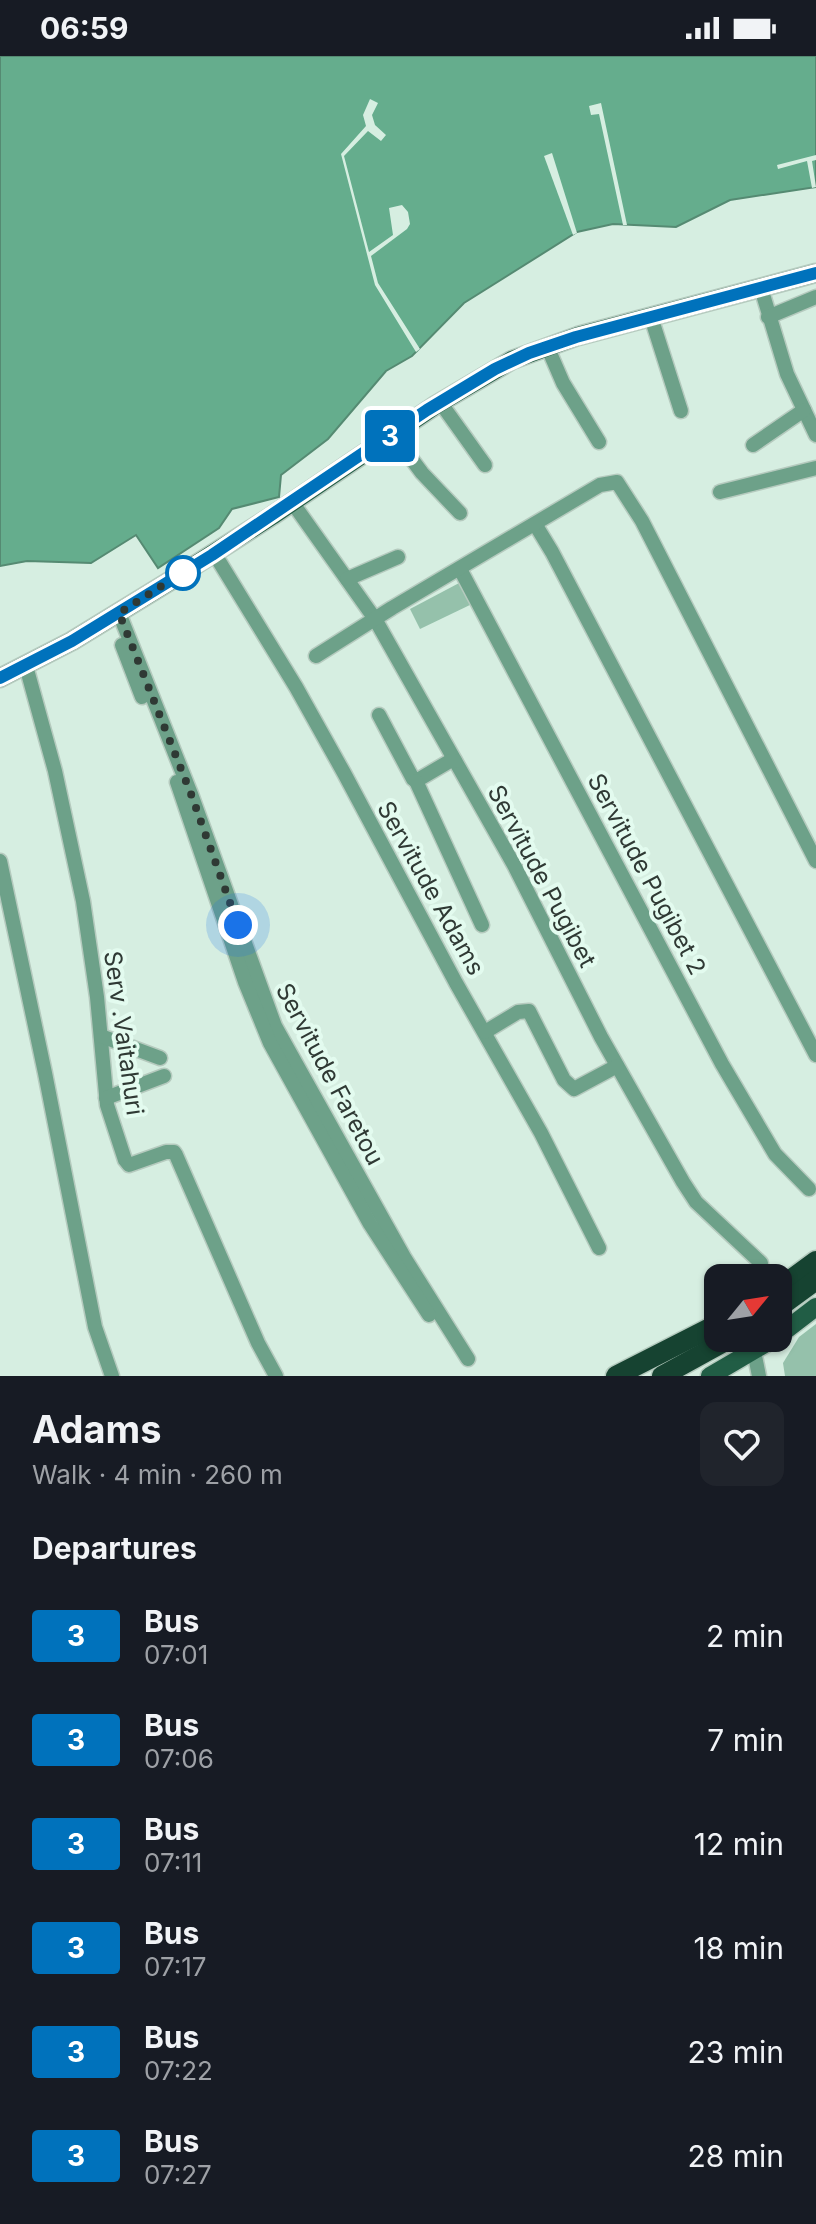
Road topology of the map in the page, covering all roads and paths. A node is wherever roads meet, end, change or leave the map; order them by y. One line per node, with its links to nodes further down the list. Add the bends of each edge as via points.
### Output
1 (810, 275): 2 (main road); 3 (street)
2 (761, 288): 4 (main road); 5 (street)
3 (815, 300): 5 (street)
4 (651, 317): 6 (main road); 9 (street)
5 (768, 317): 8 (street)
6 (547, 346): 7 (main road); 12 (street)
7 (440, 402): 10 (main road); 14 (street)
8 (804, 410): 11 (street); 13 (street)
9 (681, 411)
10 (393, 434): 17 (main road); 18 (street)
11 (816, 435)
12 (599, 442)
13 (753, 445)
14 (485, 465)
15 (816, 468): 16 (street)
16 (720, 492)
17 (292, 502): 20 (main road); 23 (street, Servitude Pugibet)
18 (460, 513)
19 (535, 524): 22 (street); 33 (street, via 600,485 620,483); 37 (street)
20 (214, 553): 24 (main road); 35 (street, Servitude Adams, via 296,687)
21 (398, 557): 23 (street)
22 (460, 569): 25 (street); 42 (street, Servitude Pugibet 2, via 722,1064 775,1154)
23 (347, 579): 25 (street, Servitude Pugibet)
24 (116, 615): 27 (main road); 50 (street, Servitude Faretou, via 132,674 180,789 264,1032 370,1224); 56 (street, Servitude Faretou, via 191,794 275,1026 404,1257)
25 (375, 619): 26 (street); 30 (street, Servitude Pugibet)
26 (316, 656)
27 (26, 666): 28 (main road); 36 (street, Serv .Vaitahuri, via 83,901)
28 (0, 678)
29 (379, 715): 31 (street)
30 (455, 761): 31 (street); 39 (street, Servitude Pugibet)
31 (416, 781): 34 (street)
32 (0, 861): 57 (street, via 92,1316)
33 (816, 861)
34 (482, 925)
35 (485, 1032): 39 (street, via 529,1011 574,1089); 43 (street, Servitude Adams)
36 (101, 1036): 38 (street); 41 (street, Serv .Vaitahuri)
37 (816, 1055)
38 (160, 1058)
39 (617, 1066): 45 (street, Servitude Pugibet, via 696,1202)
40 (164, 1076): 41 (street)
41 (106, 1098): 58 (street, Serv .Vaitahuri, via 129,1165 166,1152 176,1155)
42 (809, 1189)
43 (599, 1248)
44 (816, 1261): 46 (highway)
45 (761, 1263)
46 (792, 1279)
47 (816, 1280): 48 (highway)
48 (792, 1298)
49 (816, 1307): 51 (main road)
50 (429, 1315)
51 (792, 1325)
52 (704, 1331): 59 (highway)
53 (706, 1352): 60 (highway)
54 (752, 1352): 61 (main road)
55 (754, 1352): 62 (street)
56 (468, 1359)
57 (112, 1376)
58 (276, 1376)
59 (616, 1376)
60 (662, 1376)
61 (710, 1376)
62 (759, 1376)

